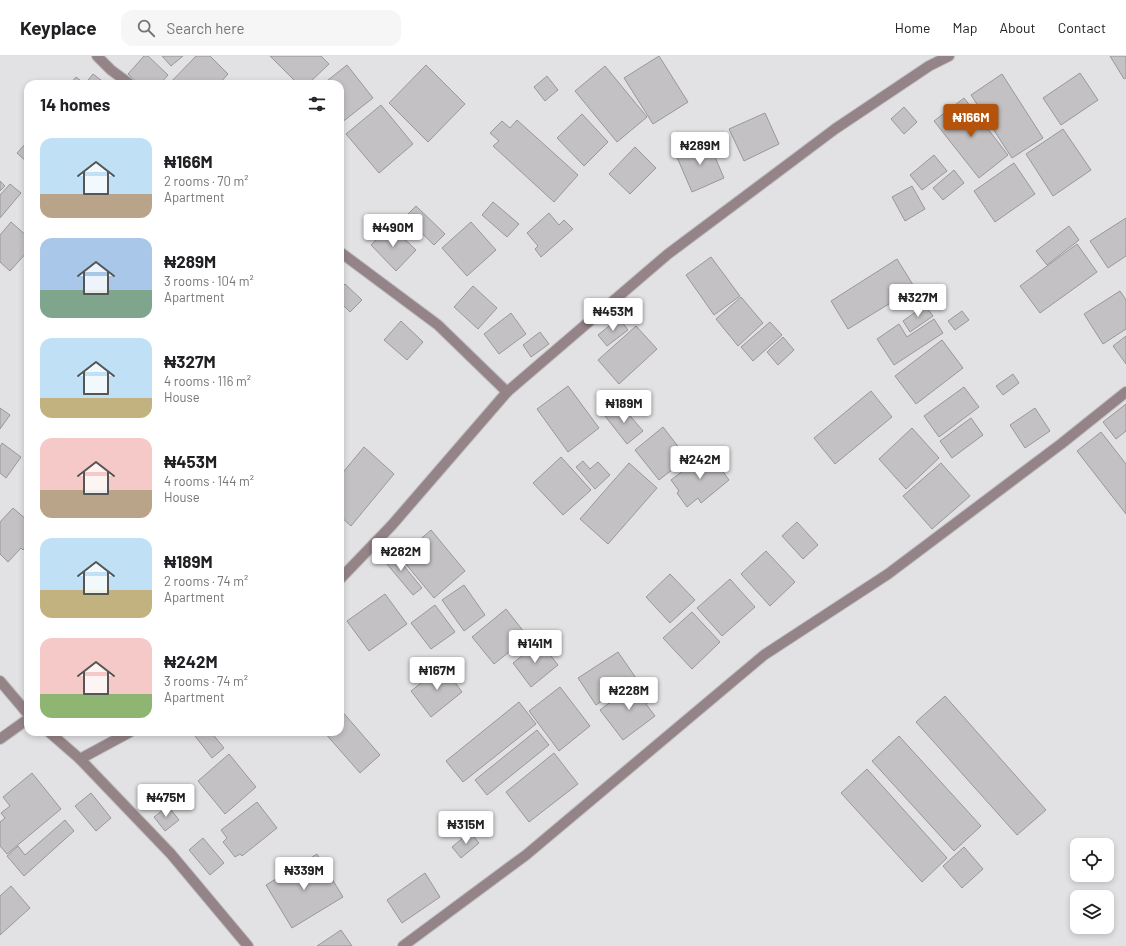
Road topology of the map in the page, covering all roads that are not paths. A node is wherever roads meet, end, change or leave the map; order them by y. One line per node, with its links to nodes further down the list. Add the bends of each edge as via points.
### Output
1 (97, 56): 3 (street)
2 (949, 56): 5 (street, via 929,66 835,129 668,254)
3 (125, 80)
4 (344, 255): 5 (street, via 438,325)
5 (507, 392): 7 (street, via 392,525)
6 (1126, 392): 16 (street, via 888,574 764,656 526,855)
7 (344, 575)
8 (0, 681): 9 (street)
9 (24, 709)
10 (24, 722): 13 (street)
11 (54, 736): 14 (street)
12 (123, 736): 14 (street)
13 (0, 739)
14 (80, 759): 15 (street, via 171,854)
15 (248, 946)
16 (403, 946)

